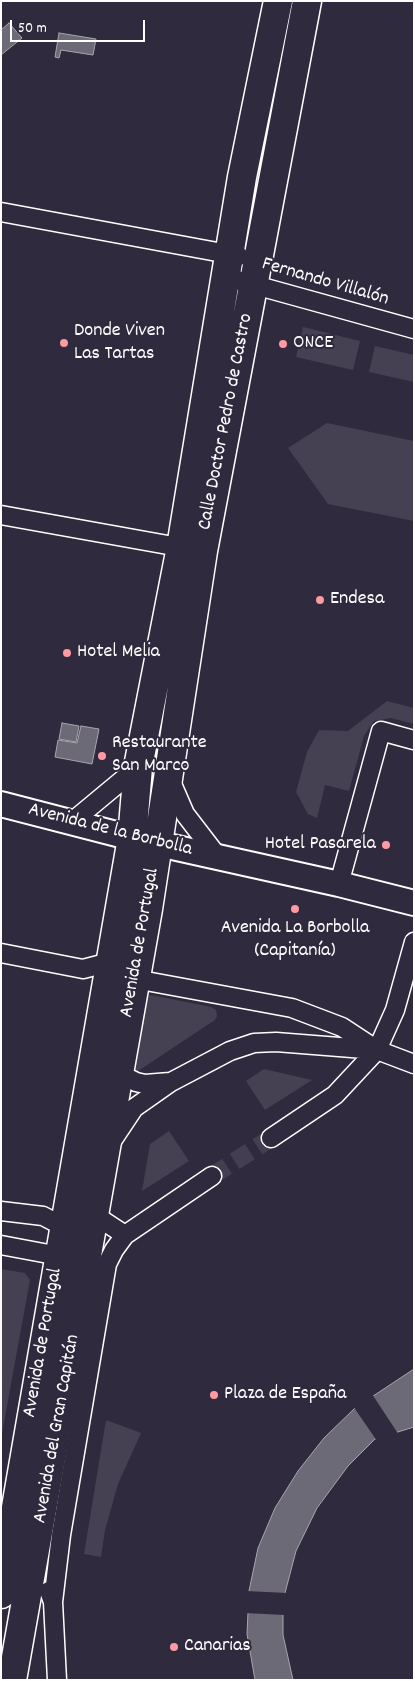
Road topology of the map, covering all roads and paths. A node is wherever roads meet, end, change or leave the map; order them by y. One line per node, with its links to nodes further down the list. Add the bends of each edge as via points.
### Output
1 (278, 1): 4 (main road, Calle Doctor Pedro de Castro, via 242,177)
2 (307, 1): 5 (main road, Calle Doctor Pedro de Castro)
3 (1, 212): 4 (street)
4 (228, 265): 5 (street); 5 (street, Fernando Villalón); 8 (main road, Calle Doctor Pedro de Castro)
5 (255, 272): 6 (street, Fernando Villalón); 8 (main road, Calle Doctor Pedro de Castro)
6 (414, 329)
7 (1, 515): 8 (street)
8 (192, 549): 10 (main road, Calle Doctor Pedro de Castro); 11 (main road, Calle Doctor Pedro de Castro)
9 (414, 740): 16 (street, via 380,731)
10 (138, 767): 13 (street); 14 (main road, Calle Doctor Pedro de Castro)
11 (168, 773): 14 (main road, Calle Doctor Pedro de Castro); 15 (street, Avenida de la Borbolla, via 185,814)
12 (1, 804): 13 (main road, Avenida de la Borbolla)
13 (73, 821): 14 (main road, Avenida de la Borbolla)
14 (145, 841): 15 (main road, Avenida de la Borbolla); 17 (main road, Avenida de Portugal); 22 (main road, Avenida de Portugal)
15 (218, 857): 16 (main road, Avenida de la Borbolla)
16 (339, 884): 18 (main road, Avenida de la Borbolla)
17 (122, 892): 21 (main road, Avenida de Portugal); 25 (street, Avenida de Portugal, via 128,929 107,1052)
18 (414, 903)
19 (414, 942): 23 (street, via 395,1010)
20 (1, 953): 21 (street, via 82,969)
21 (110, 962): 27 (main road, Avenida de Portugal)
22 (135, 979): 23 (street, via 292,1008 342,1027); 25 (main road, Avenida de Portugal)
23 (377, 1050): 24 (street); 26 (street, via 297,1042 254,1043 230,1051); 28 (street, via 335,1095)
24 (414, 1064)
25 (119, 1071): 26 (street, via 145,1084); 29 (main road, Avenida de Portugal)
26 (171, 1082): 29 (street, via 134,1108)
27 (87, 1093): 32 (street, via 96,1114 83,1194); 33 (main road, Avenida de Portugal)
28 (271, 1138)
29 (104, 1154): 32 (main road, Avenida de Portugal)
30 (212, 1176): 34 (street, Avenida del Gran Capitán)
31 (1, 1210): 33 (street, via 43,1216)
32 (93, 1214): 34 (street); 36 (main road, Avenida de Portugal)
33 (64, 1227): 36 (main road, Avenida de Portugal)
34 (125, 1234): 36 (street, Avenida del Gran Capitán, via 114,1250)
35 (1, 1245): 36 (street)
36 (85, 1255): 37 (main road, Avenida de Portugal); 38 (main road, Avenida de Portugal); 39 (street, Avenida del Gran Capitán)
37 (33, 1556): 39 (street, Avenida del Gran Capitán); 40 (main road, Avenida de Portugal)
38 (1, 1594)
39 (53, 1602): 41 (street, Avenida del Gran Capitán)
40 (12, 1680)
41 (58, 1680)

